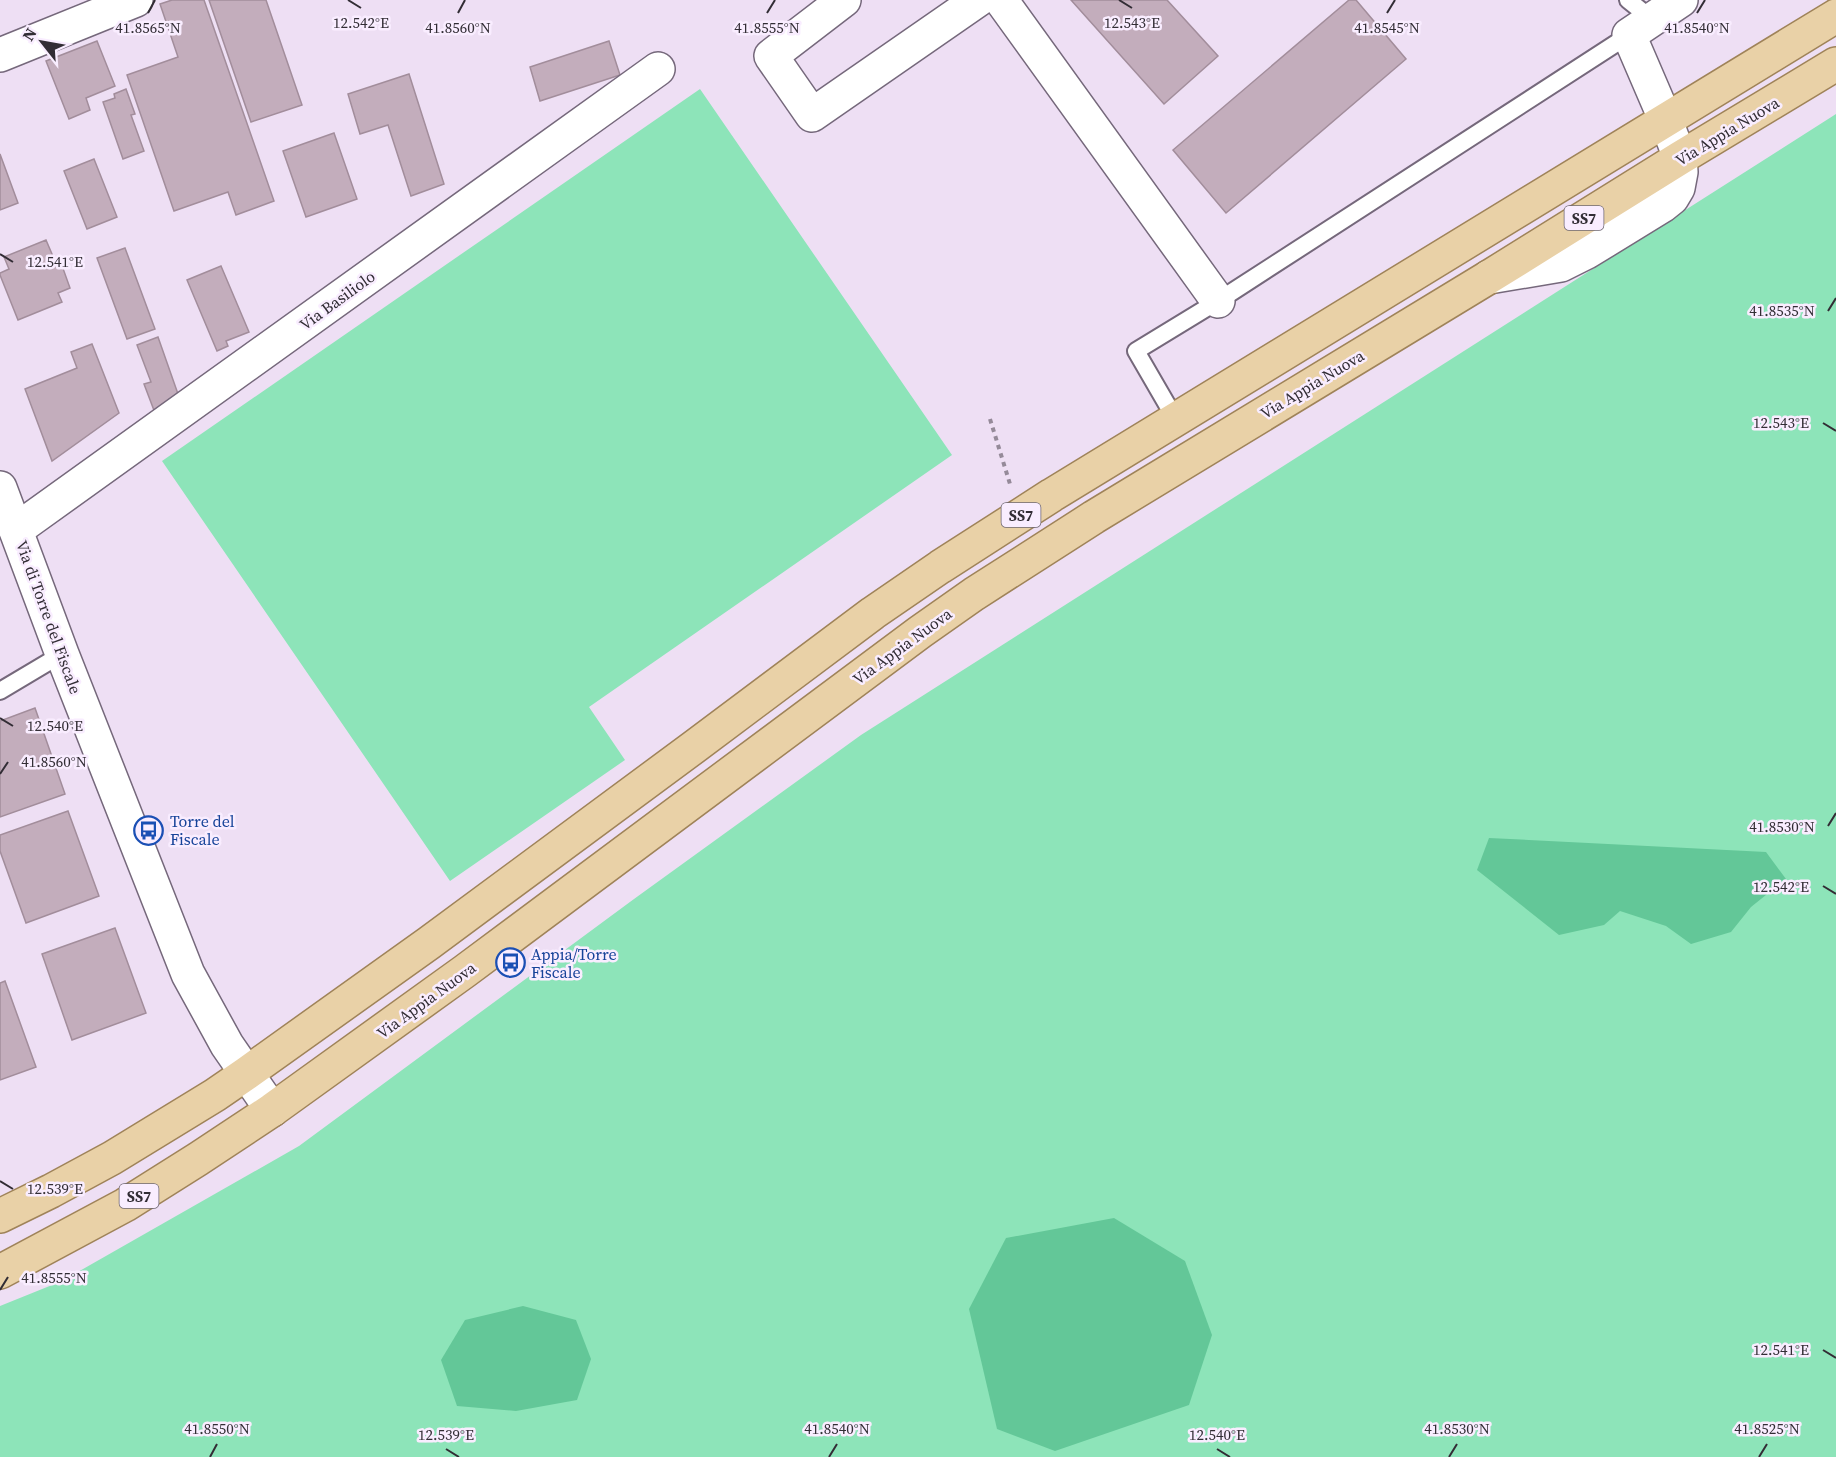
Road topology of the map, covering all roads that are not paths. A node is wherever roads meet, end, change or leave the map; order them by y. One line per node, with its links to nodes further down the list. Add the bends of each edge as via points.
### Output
1 (136, 0): 8 (street)
2 (844, 0): 3 (street, via 771,56 812,115)
3 (978, 0)
4 (1001, 0): 13 (street)
5 (1681, 0): 7 (street)
6 (1836, 16): 11 (main road, SS7)
7 (1637, 18): 11 (street); 13 (lane)
8 (0, 55)
9 (1836, 64): 12 (main road, Via Appia Nuova / SS7)
10 (658, 69): 16 (street, Via Basiliolo)
11 (1666, 121): 12 (street); 14 (main road, SS7)
12 (1680, 158): 20 (main road, Via Appia Nuova / SS7, via 974,594)
13 (1218, 301): 14 (lane, via 1136,351)
14 (1176, 420): 19 (main road, SS7, via 1043,501 873,613)
15 (0, 488): 16 (street, Via di Torre del Fiscale)
16 (16, 530): 17 (street, Via di Torre del Fiscale)
17 (62, 654): 18 (lane); 19 (street, Via di Torre del Fiscale, via 188,974)
18 (0, 691)
19 (247, 1073): 20 (street, Via di Torre del Fiscale); 21 (main road, SS7, via 112,1158)
20 (272, 1110): 22 (main road, Via Appia Nuova / SS7, via 125,1205)
21 (0, 1216)
22 (0, 1272)

